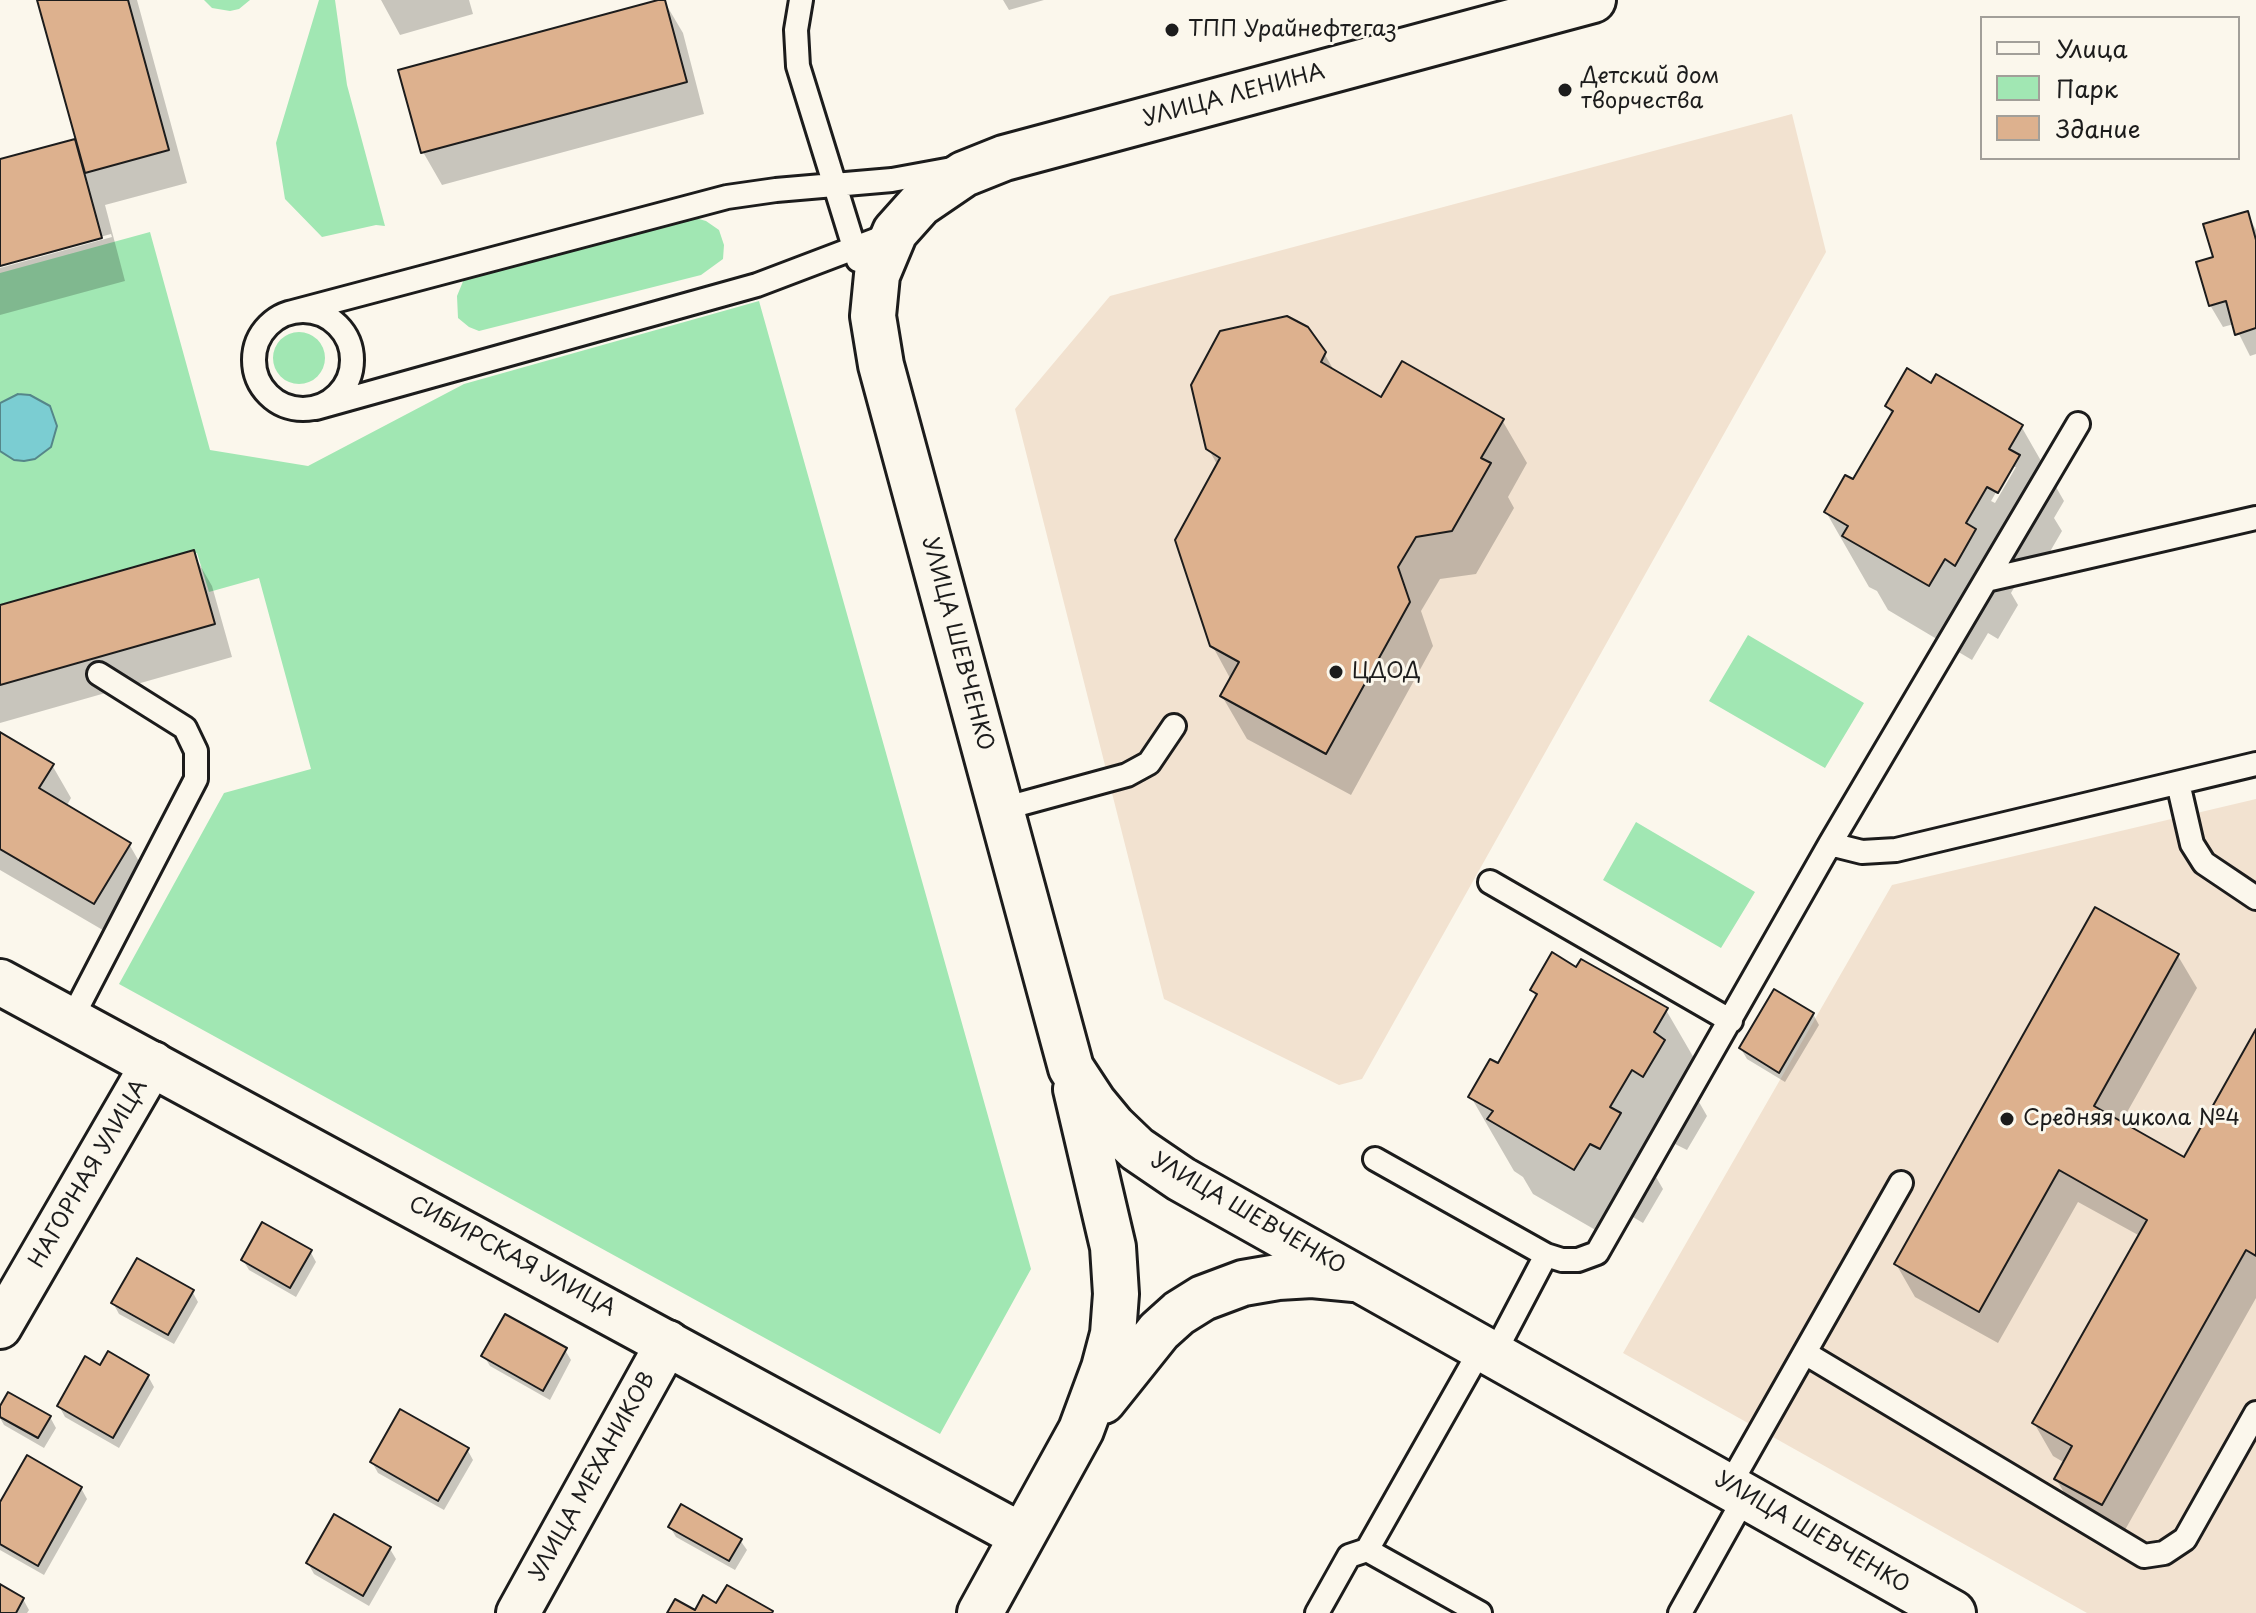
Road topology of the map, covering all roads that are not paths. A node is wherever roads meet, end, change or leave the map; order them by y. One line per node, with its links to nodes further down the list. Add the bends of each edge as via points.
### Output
1 (801, 0): 4 (lane, via 798,66)
2 (1593, 0): 3 (main road, УЛИЦА ЛЕНИНА)
3 (1004, 158): 4 (lane, via 892,180); 5 (main road, УЛИЦА ЛЕНИНА, via 964,174 920,204)
4 (834, 185): 6 (lane); 7 (lane, via 727,197)
5 (895, 232): 6 (lane); 8 (main road, УЛИЦА ШЕВЧЕНКО, via 877,275)
6 (854, 248): 8 (lane); 9 (lane, via 757,285)
7 (289, 313): 9 (lane, via 259,336 253,354 255,373 278,403); 9 (lane, via 327,317 350,346 352,366 346,384)
8 (873, 316): 17 (main road, УЛИЦА ШЕВЧЕНКО, via 881,365)
9 (316, 408)
10 (2078, 424): 12 (lane)
11 (2256, 518): 12 (lane)
12 (1986, 580): 18 (lane)
13 (99, 674): 22 (lane, via 185,728 196,751 196,779)
14 (1174, 726): 17 (lane, via 1149,763 1127,775)
15 (2256, 764): 16 (lane)
16 (2178, 783): 18 (lane, via 1896,850 1862,852); 20 (lane, via 2192,844 2204,863)
17 (1002, 809): 25 (main road, УЛИЦА ШЕВЧЕНКО)
18 (1830, 844): 23 (lane)
19 (1490, 882): 23 (lane)
20 (2256, 898)
21 (0, 982): 22 (main road, СИБИРСКАЯ УЛИЦА)
22 (71, 1020): 24 (main road, СИБИРСКАЯ УЛИЦА)
23 (1731, 1021): 28 (lane, via 1597,1253 1578,1260)
24 (153, 1063): 30 (street, НАГОРНАЯ УЛИЦА); 31 (main road, СИБИРСКАЯ УЛИЦА)
25 (1071, 1068): 29 (main road, УЛИЦА ШЕВЧЕНКО, via 1094,1103 1137,1149); 35 (main road, via 1116,1272 1113,1334)
26 (1375, 1159): 28 (lane)
27 (1901, 1183): 33 (lane)
28 (1546, 1255): 32 (lane)
29 (1364, 1281): 32 (main road, УЛИЦА ШЕВЧЕНКО); 35 (main road, via 1278,1277 1203,1298 1159,1331)
30 (0, 1327)
31 (668, 1342): 37 (main road, СИБИРСКАЯ УЛИЦА); 39 (street, УЛИЦА МЕХАНИКОВ)
32 (1488, 1351): 36 (main road, УЛИЦА ШЕВЧЕНКО); 38 (lane)
33 (1805, 1353): 34 (lane, via 2144,1556 2164,1553 2185,1539); 36 (lane)
34 (2256, 1413)
35 (1081, 1430): 37 (main road)
36 (1738, 1491): 43 (lane); 44 (main road, УЛИЦА ШЕВЧЕНКО)
37 (1022, 1536): 40 (main road)
38 (1367, 1550): 41 (lane, via 1349,1556); 42 (lane)
39 (518, 1613)
40 (980, 1613)
41 (1317, 1613)
42 (1480, 1613)
43 (1680, 1613)
44 (1953, 1613)

